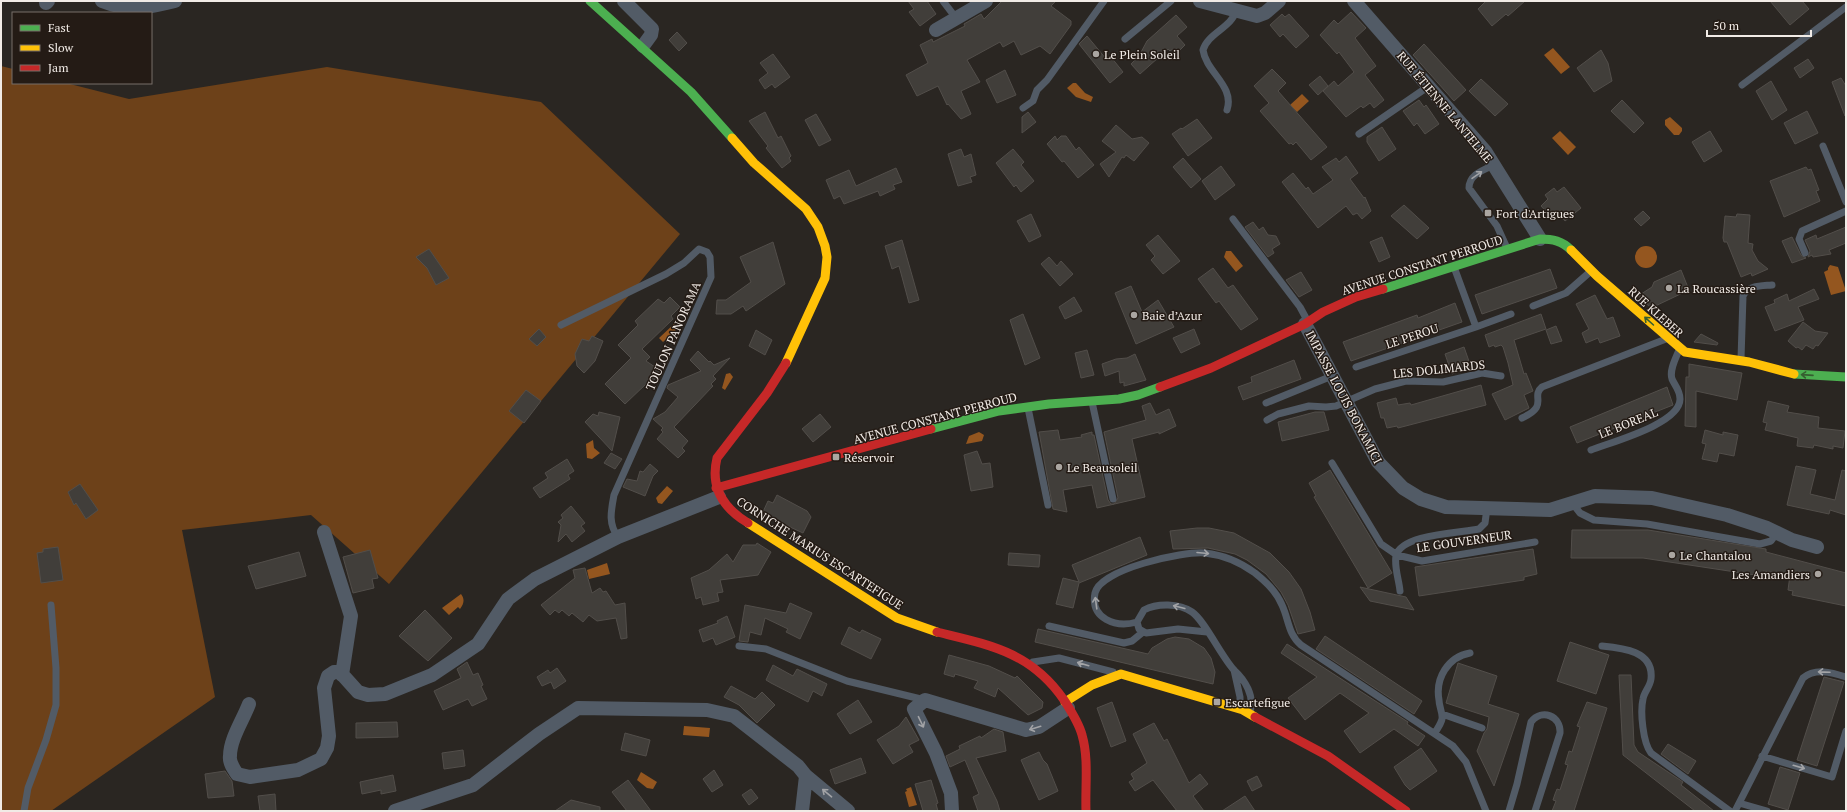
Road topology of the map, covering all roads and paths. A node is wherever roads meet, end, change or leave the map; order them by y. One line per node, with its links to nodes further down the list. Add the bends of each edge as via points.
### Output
1 (102, 1): 2 (street, via 127,9 148,9)
2 (175, 1)
3 (590, 1): 17 (main road)
4 (624, 1): 17 (street, via 652,29)
5 (944, 1): 14 (lane)
6 (986, 1): 14 (street)
7 (1104, 1): 20 (lane, via 1038,88 1033,101)
8 (1171, 1): 16 (lane)
9 (1200, 1): 13 (street)
10 (1279, 1): 13 (street, via 1262,15 1254,16)
11 (1354, 1): 19 (street, RUE ÉTIENNE LANTELME)
12 (1846, 7): 18 (lane)
13 (1236, 11): 21 (lane, via 1234,17 1203,50 1205,59 1228,97)
14 (956, 18): 15 (street)
15 (936, 30)
16 (1125, 39)
17 (643, 46): 54 (main road, via 691,92 767,176 806,209 818,227 825,246 825,278 777,379 720,453 714,465)
18 (1742, 85)
19 (1429, 86): 22 (lane); 24 (street, RUE ÉTIENNE LANTELME, via 1480,144)
20 (1023, 108)
21 (1227, 110)
22 (1359, 134)
23 (1823, 146): 25 (lane)
24 (1494, 165): 28 (street, RUE ÉTIENNE LANTELME); 29 (lane, one-way to 24, via 1497,226 1469,188 1473,177)
25 (1846, 202)
26 (1846, 211): 30 (lane, via 1802,231 1799,239)
27 (1233, 219): 36 (lane, via 1300,307)
28 (1540, 239): 29 (main road, AVENUE CONSTANT PERROUD); 32 (main road, RUE KLEBER, via 1554,239 1563,243)
29 (1507, 250): 31 (main road, AVENUE CONSTANT PERROUD)
30 (1805, 254)
31 (1454, 267): 36 (main road, AVENUE CONSTANT PERROUD, via 1356,297); 38 (lane)
32 (1592, 271): 34 (lane, via 1566,294); 39 (main road, RUE KLEBER, one-way to 32)
33 (1772, 284): 41 (lane, via 1752,287 1746,290 1743,296)
34 (1533, 306)
35 (1511, 314): 38 (lane, LE PEROU)
36 (1306, 323): 43 (street, IMPASSE LOUIS BONAMICI); 46 (main road, AVENUE CONSTANT PERROUD, via 1225,362 1149,392 1128,398)
37 (561, 325): 61 (lane, TOULON PANORAMA, via 666,274 684,263 699,249 707,252 710,257 711,277 614,495 610,514 613,530)
38 (1476, 327): 42 (lane, LE PEROU)
39 (1667, 338): 40 (main road, RUE KLEBER); 50 (lane, via 1542,387 1537,408)
40 (1680, 349): 41 (main road, RUE KLEBER, via 1691,354); 52 (lane, LE BOREAL, via 1672,373 1672,380 1679,392 1676,410 1659,424)
41 (1741, 361): 45 (main road, RUE KLEBER, one-way to 41, via 1795,374)
42 (1356, 367)
43 (1332, 376): 47 (street, IMPASSE LOUIS BONAMICI); 48 (lane)
44 (1501, 376): 47 (lane, LES DOLIMARDS, via 1482,373 1443,382 1406,382 1375,389)
45 (1846, 377)
46 (1092, 400): 49 (main road, AVENUE CONSTANT PERROUD); 55 (lane)
47 (1345, 402): 51 (lane, LES DOLIMARDS, via 1332,407 1309,406 1278,414); 58 (street, IMPASSE LOUIS BONAMICI, via 1378,462 1403,488 1438,506)
48 (1266, 403)
49 (1028, 406): 54 (main road, AVENUE CONSTANT PERROUD); 57 (lane)
50 (1522, 418)
51 (1267, 420)
52 (1591, 450)
53 (1332, 463): 64 (lane, LE GOUVERNEUR, via 1381,544)
54 (718, 492): 61 (street); 74 (main road, CORNICHE MARIUS ESCARTEFIGUE, via 723,504 736,516 897,618 911,625 976,642)
55 (1113, 499)
56 (1573, 504): 58 (street, IMPASSE LOUIS BONAMICI, via 1550,510); 60 (street, IMPASSE LOUIS BONAMICI, via 1599,496 1652,498 1727,515); 60 (lane, via 1580,513 1594,520 1647,524 1760,544 1771,541)
57 (1048, 506)
58 (1487, 508): 64 (lane, LE GOUVERNEUR, via 1482,527 1409,542)
59 (324, 532): 77 (street, via 351,616)
60 (1777, 534): 63 (street, IMPASSE LOUIS BONAMICI)
61 (618, 537): 77 (street, via 535,579 508,600 478,644 432,675 385,694 368,695 358,692)
62 (1535, 542): 64 (lane, LE GOUVERNEUR, via 1422,561)
63 (1817, 547)
64 (1397, 555): 65 (lane)
65 (1400, 591)
66 (51, 605): 91 (lane, via 56,705 28,788)
67 (1137, 622): 69 (lane); 70 (lane, one-way to 67, via 1192,612 1174,606 1147,608 1140,614); 87 (lane, one-way to 87, via 1118,623 1100,616 1094,598 1099,584 1150,562 1188,554 1206,553 1238,562 1266,582 1275,592 1282,603 1293,637 1306,649)
68 (1049, 626): 69 (lane, via 1124,643 1132,641)
69 (1142, 632): 70 (lane, via 1178,629)
70 (1207, 632): 75 (lane)
71 (739, 646): 79 (lane, via 766,649 847,681)
72 (1602, 646): 101 (lane, via 1624,648 1640,654 1650,667 1651,681 1642,705 1645,743 1650,753)
73 (1470, 653): 84 (lane, via 1463,654 1445,668 1438,694)
74 (1029, 663): 76 (lane, one-way to 74, via 1058,658); 81 (main road, CORNICHE MARIUS ESCARTEFIGUE, via 1049,682)
75 (1234, 670): 82 (lane); 83 (lane, via 1247,687 1251,701)
76 (1121, 674): 81 (main road, via 1092,685); 82 (main road)
77 (342, 675): 80 (street, via 340,672 334,672 328,676 324,688 329,736 327,748 321,759 298,770 250,777 236,774 230,756)
78 (1846, 677): 88 (lane, one-way to 88, via 1823,671 1802,678)
79 (925, 700): 81 (street, one-way to 79, via 1039,727 1026,730); 95 (street, one-way to 95, via 914,708 951,792)
80 (249, 704)
81 (1067, 705): 96 (main road, CORNICHE MARIUS ESCARTEFIGUE, via 1082,735)
82 (1240, 709): 83 (main road)
83 (1250, 712): 97 (main road, via 1328,756)
84 (1442, 714): 85 (lane); 87 (lane, via 1442,720)
85 (1482, 728)
86 (1846, 731): 88 (lane, one-way to 86, via 1832,777)
87 (1435, 733): 98 (lane, via 1453,746 1466,762)
88 (1762, 756): 90 (lane)
89 (806, 776): 92 (street, via 798,766 734,716 707,710 578,708 539,734 473,785); 93 (street); 94 (street, one-way to 89)
90 (1739, 803): 102 (lane); 103 (lane)
91 (24, 811)
92 (395, 811)
93 (802, 811)
94 (848, 811)
95 (952, 811)
96 (1086, 811)
97 (1406, 811)
98 (1484, 811)
99 (1508, 811): 100 (lane, via 1531,722 1538,716 1548,715 1559,723 1560,733)
100 (1535, 811)
101 (1730, 811)
102 (1735, 811)
103 (1767, 811)

